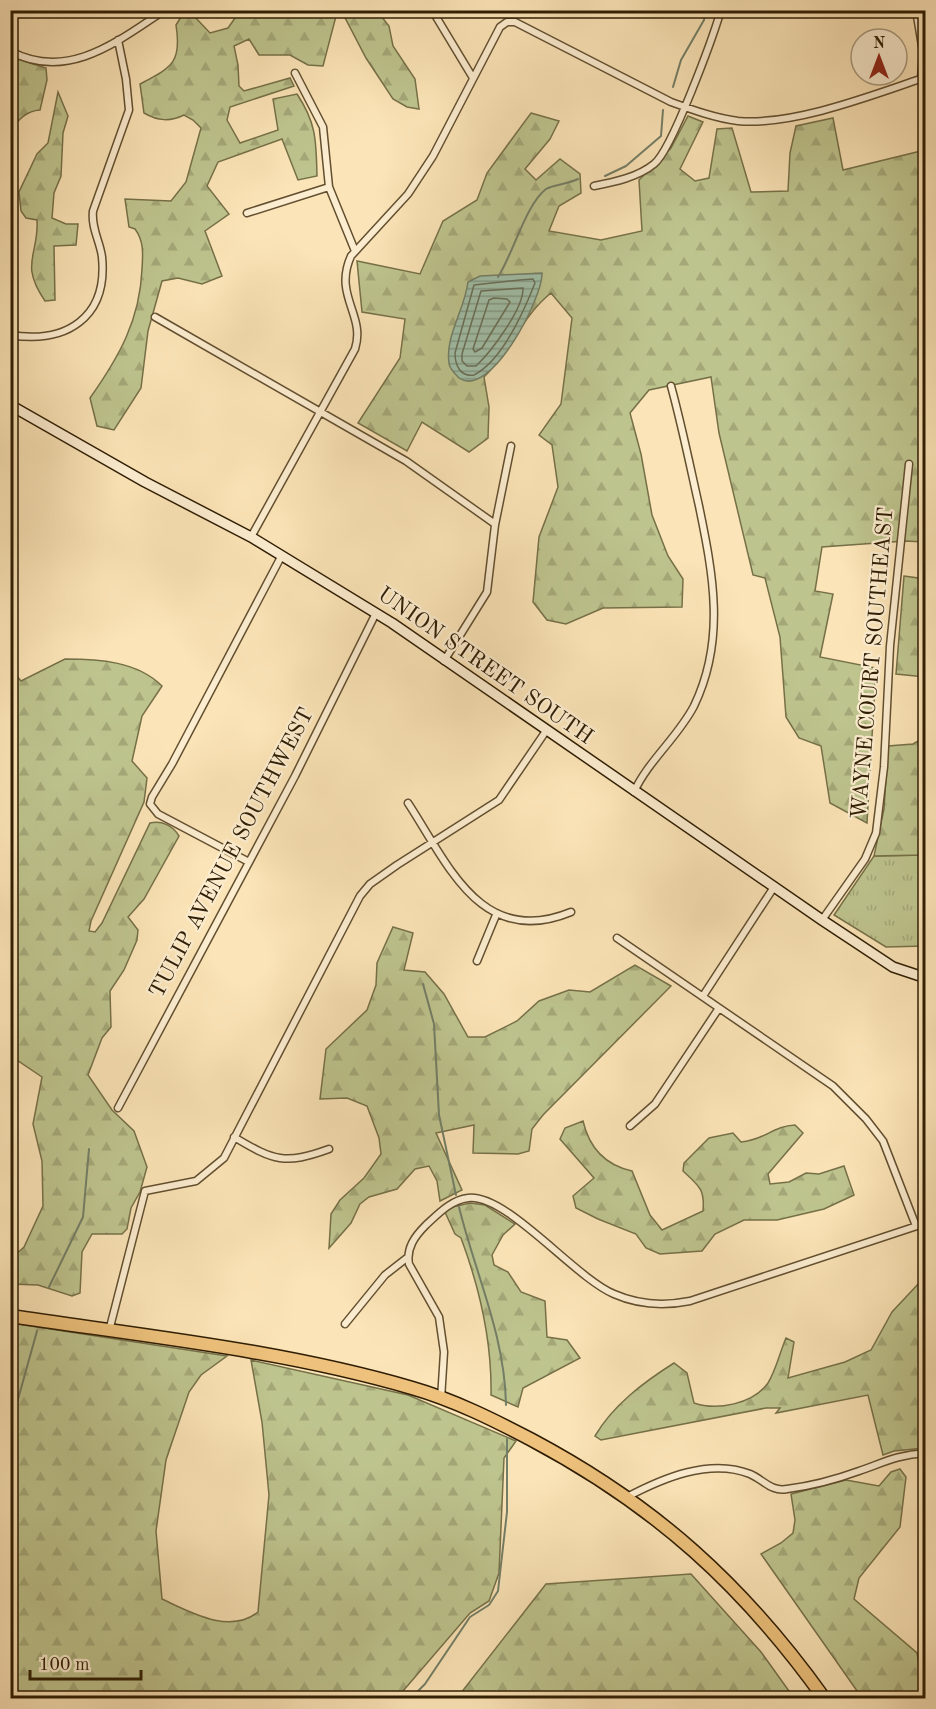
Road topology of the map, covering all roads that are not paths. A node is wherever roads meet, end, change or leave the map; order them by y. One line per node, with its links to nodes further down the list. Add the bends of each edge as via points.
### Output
1 (165, 10): 5 (street)
2 (432, 10): 8 (street)
3 (721, 10): 10 (street)
4 (916, 10): 9 (street)
5 (118, 40): 6 (street, via 72,62 39,61); 16 (street, via 129,111 93,212 102,254 99,294 91,310 68,331 47,337)
6 (10, 51)
7 (295, 73): 12 (street, via 323,127)
8 (473, 78): 10 (street, via 496,32 507,22 514,22); 14 (street, via 433,156 408,194)
9 (923, 78): 10 (street, via 768,121 723,118)
10 (683, 106): 11 (street, via 665,150 654,164 640,173)
11 (594, 186)
12 (329, 187): 13 (street); 14 (street)
13 (247, 213)
14 (355, 251): 19 (street, via 346,268 345,288 358,340)
15 (155, 317): 19 (street)
16 (10, 335)
17 (671, 386): 28 (street, via 713,574 715,625 711,653 693,706)
18 (10, 405): 23 (main road, UNION STREET SOUTH)
19 (321, 411): 22 (street, via 406,461); 23 (street)
20 (511, 446): 22 (street)
21 (909, 464): 35 (street, WAYNE COURT SOUTHEAST, via 876,833 860,866)
22 (495, 524): 26 (street, via 487,592)
23 (251, 537): 24 (main road, UNION STREET SOUTH)
24 (282, 555): 25 (main road, UNION STREET SOUTH); 31 (street, via 150,804 158,814)
25 (376, 613): 26 (main road, UNION STREET SOUTH); 31 (street, TULIP AVENUE SOUTHWEST, via 295,776)
26 (444, 661): 27 (main road, UNION STREET SOUTH)
27 (546, 732): 28 (main road, UNION STREET SOUTH); 30 (street, via 499,800)
28 (634, 792): 32 (main road, UNION STREET SOUTH)
29 (408, 803): 30 (street)
30 (434, 843): 34 (street, via 462,888); 43 (street, via 370,884 360,896)
31 (247, 861): 41 (street, TULIP AVENUE SOUTHWEST)
32 (774, 887): 35 (main road, UNION STREET SOUTH); 39 (street)
33 (571, 912): 34 (street, via 539,921)
34 (496, 915): 37 (street)
35 (822, 920): 38 (main road, UNION STREET SOUTH, via 893,967)
36 (617, 938): 39 (street)
37 (477, 961)
38 (926, 978)
39 (703, 996): 40 (street)
40 (719, 1008): 42 (street, via 655,1104); 46 (street, via 833,1086 866,1119 891,1157)
41 (118, 1108)
42 (630, 1126)
43 (234, 1137): 44 (street, via 288,1160); 50 (street, via 217,1166 196,1181 145,1191)
44 (329, 1149)
45 (926, 1223): 46 (street)
46 (916, 1226): 47 (street, via 676,1304 646,1303 614,1294 570,1265 503,1208 474,1198 447,1206 413,1241)
47 (408, 1257): 49 (street, via 385,1275); 51 (street, via 439,1317 444,1352)
48 (10, 1316): 50 (highway)
49 (345, 1324)
50 (109, 1331): 51 (highway, via 330,1368)
51 (441, 1399): 53 (highway, via 553,1450)
52 (926, 1453): 53 (street, via 897,1456 849,1475 787,1489 770,1488 752,1475 716,1467 652,1484)
53 (627, 1497): 54 (highway, via 687,1544 764,1619)
54 (824, 1698)

